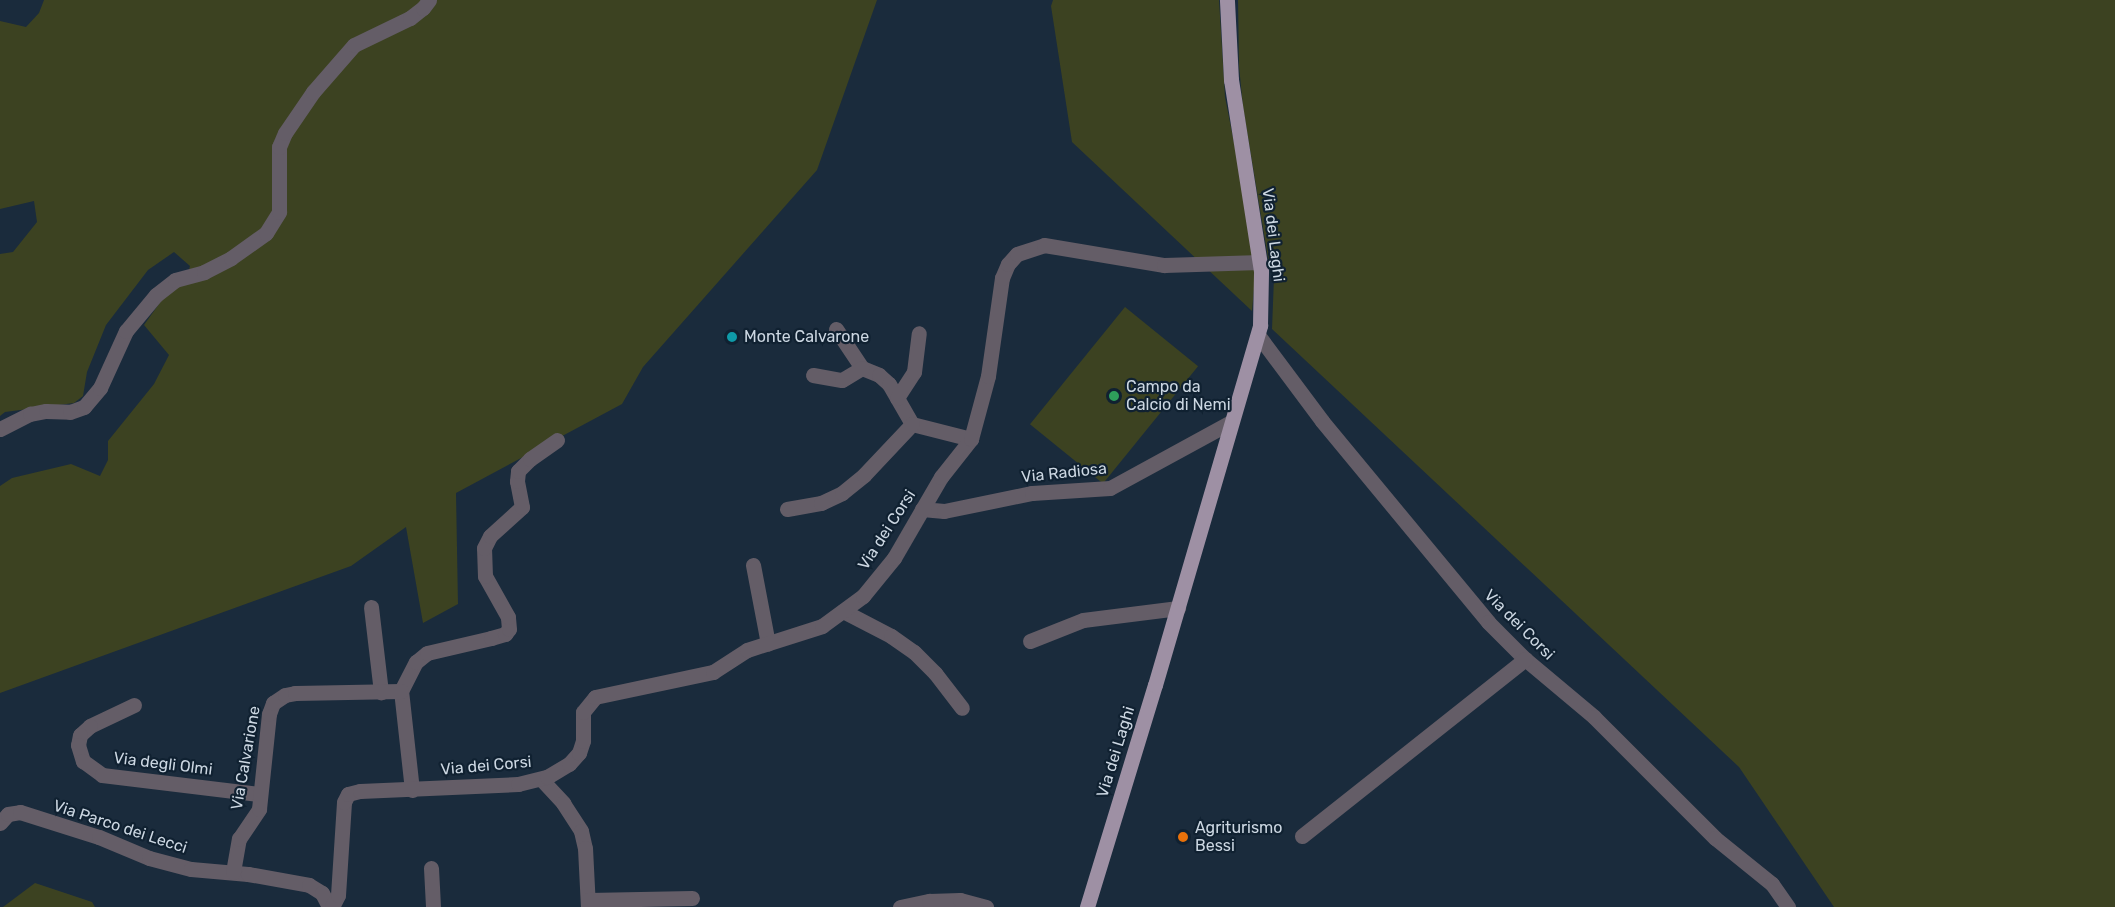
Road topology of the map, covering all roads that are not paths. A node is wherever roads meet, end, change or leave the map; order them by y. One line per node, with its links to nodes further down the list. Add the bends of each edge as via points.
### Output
1 (429, 0): 12 (street, via 410,18 354,45 312,92 279,147 279,212 266,233 231,258 204,272 175,280 156,295 126,331 100,388 84,406 70,412 34,413)
2 (1227, 0): 3 (main road, Via dei Laghi, via 1231,80)
3 (1260, 262): 6 (main road, Via dei Laghi); 13 (street, Via dei Corsi, via 1164,265 1044,245 1022,251 1003,273 988,376)
4 (836, 329): 7 (street)
5 (919, 333): 9 (street, via 914,372)
6 (1258, 335): 10 (main road, Via dei Laghi); 23 (street, Via dei Corsi, via 1322,421 1467,598)
7 (862, 368): 8 (street, via 842,380); 9 (street, via 883,378)
8 (813, 375)
9 (897, 398): 11 (street)
10 (1232, 422): 16 (street, Via Radiosa, via 1110,488 1032,493 953,510); 19 (main road, Via dei Laghi)
11 (912, 424): 13 (street); 15 (street, via 842,493 822,503)
12 (0, 429)
13 (971, 439): 16 (street, Via dei Corsi)
14 (557, 440): 24 (street, via 519,471 522,507 490,536 484,548 485,576 508,617 509,628 505,634 427,653 416,662)
15 (788, 509)
16 (922, 509): 20 (street, Via dei Corsi, via 883,573)
17 (753, 565): 22 (street)
18 (370, 607): 25 (street)
19 (1178, 608): 21 (street, via 1083,620); 41 (main road, Via dei Laghi)
20 (843, 611): 22 (street, Via dei Corsi, via 815,629); 27 (street, via 914,652)
21 (1030, 640)
22 (768, 644): 28 (street, Via dei Corsi, via 743,651 713,672 595,697 582,715 583,741 579,753 569,764)
23 (1525, 659): 32 (street); 42 (street, Via dei Corsi, via 1594,717 1706,830 1772,884)
24 (401, 691): 25 (street, Via Calvarione); 29 (street)
25 (381, 692): 30 (street, Via Calvarione, via 295,693 277,700 269,714)
26 (134, 705): 30 (street, Via degli Olmi, via 90,726 80,735 78,745 83,761 102,775)
27 (962, 708)
28 (541, 779): 29 (street, Via dei Corsi, via 518,784); 36 (street, via 581,831)
29 (412, 790): 37 (street, Via dei Corsi, via 357,791 345,798 338,895)
30 (260, 794): 34 (street, Via Calvarione, via 257,813 238,842)
31 (2, 816): 34 (street, Via Parco dei Lecci, via 20,812 149,858 191,869)
32 (1302, 836)
33 (431, 868): 38 (street)
34 (233, 872): 37 (street, Via Parco dei Lecci, via 313,886)
35 (692, 898): 36 (street)
36 (588, 903)
37 (330, 907)
38 (433, 907)
39 (900, 907): 40 (street, via 960,900)
40 (986, 907)
41 (1087, 907)
42 (1788, 907)

